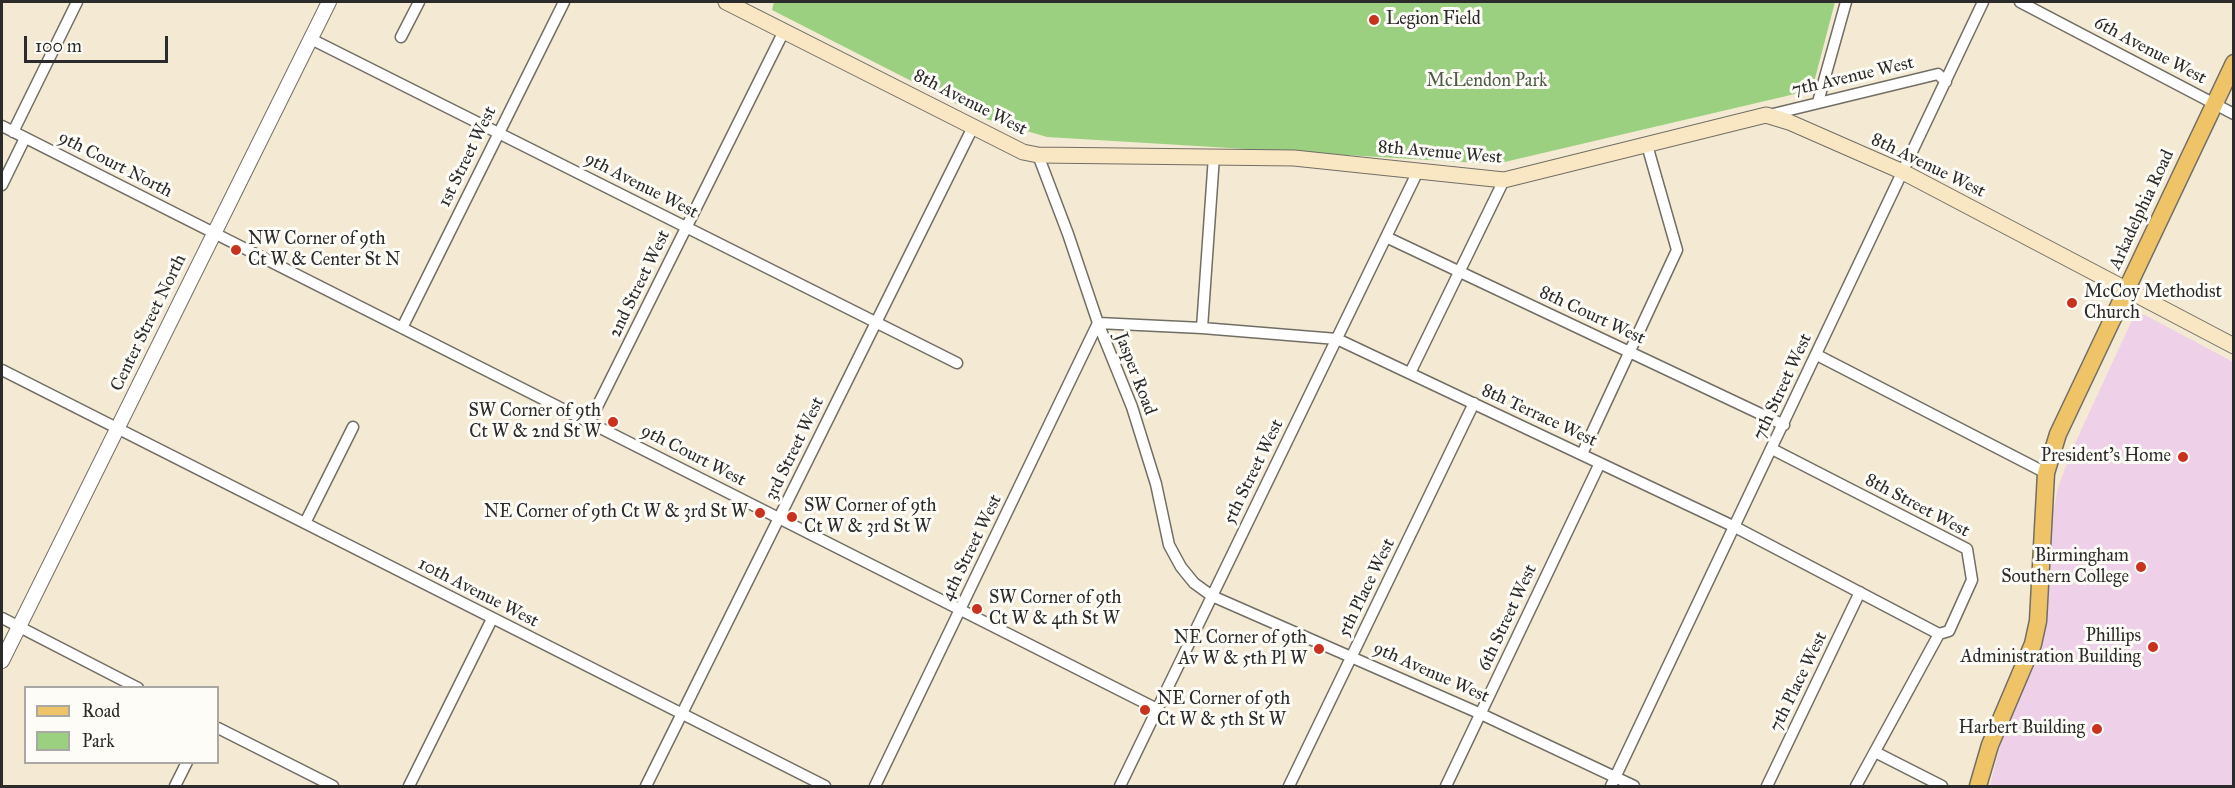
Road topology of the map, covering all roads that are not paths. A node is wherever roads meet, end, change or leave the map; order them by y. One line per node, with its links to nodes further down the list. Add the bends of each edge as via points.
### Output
1 (77, 2): 20 (street)
2 (329, 2): 11 (street, Center Street North)
3 (419, 2): 10 (street)
4 (564, 2): 21 (street, 1st Street West)
5 (726, 2): 9 (main road, 8th Avenue West)
6 (1846, 2): 14 (street)
7 (1983, 2): 13 (street, 7th Street West)
8 (2020, 2): 15 (street, 6th Avenue West)
9 (784, 31): 19 (main road, 8th Avenue West); 30 (street, 2nd Street West)
10 (401, 37)
11 (311, 39): 21 (street, 9th Avenue West); 31 (street, Center Street North)
12 (2234, 63): 15 (main road, Arkadelphia Road)
13 (1946, 82): 14 (street, 7th Avenue West, via 1938,74); 27 (street, 7th Street West)
14 (1818, 102): 17 (street, 7th Avenue West)
15 (2214, 104): 16 (street, 6th Avenue West); 34 (main road, Arkadelphia Road)
16 (2234, 114)
17 (1766, 116): 23 (main road, 8th Avenue West); 27 (main road, 8th Avenue West, via 1789,122)
18 (2, 126): 20 (street, 9th Court North)
19 (973, 127): 24 (main road, 8th Avenue West, via 1023,152); 35 (street, 3rd Street West)
20 (13, 132): 22 (street, 9th Court North)
21 (499, 134): 30 (street, 9th Avenue West); 37 (street, 1st Street West)
22 (25, 138): 29 (street); 31 (street, 9th Court North)
23 (1647, 145): 28 (main road, 8th Avenue West); 41 (street, via 1677,250)
24 (1038, 155): 25 (main road, 8th Avenue West); 36 (street, Jasper Road)
25 (1214, 156): 26 (main road, 8th Avenue West); 38 (street)
26 (1418, 171): 28 (main road, 8th Avenue West); 32 (street, 5th Street West)
27 (1902, 172): 34 (main road, 8th Avenue West); 42 (street, 7th Street West)
28 (1504, 180): 33 (street)
29 (2, 185)
30 (686, 228): 35 (street, 9th Avenue West); 47 (street, 2nd Street West)
31 (214, 233): 37 (street, 9th Court West); 49 (street, Center Street North)
32 (1386, 237): 33 (street, 8th Court West); 39 (street, 5th Street West)
33 (1459, 271): 41 (street, 8th Court West); 45 (street)
34 (2126, 290): 40 (main road, 8th Avenue West); 54 (main road, Arkadelphia Road, via 2058,434)
35 (876, 322): 43 (street, 9th Avenue West); 55 (street, 3rd Street West)
36 (1098, 323): 38 (street, 8th Terrace West); 59 (street, Jasper Road, via 1139,429 1169,545 1194,583); 60 (street, 4th Street West)
37 (402, 328): 47 (street, 9th Court West)
38 (1203, 328): 39 (street, 8th Terrace West)
39 (1337, 339): 45 (street, 8th Terrace West); 59 (street, 5th Street West)
40 (2234, 346)
41 (1630, 352): 48 (street, 8th Court West); 52 (street)
42 (1816, 355): 48 (street, 7th Street West); 54 (street)
43 (957, 363)
44 (2, 370): 49 (street, 10th Avenue West)
45 (1410, 373): 46 (street, 8th Terrace West)
46 (1474, 404): 52 (street, 8th Terrace West); 65 (street, 5th Place West)
47 (589, 423): 55 (street, 9th Court West)
48 (1784, 424): 51 (street, 7th Street West)
49 (117, 427): 56 (street, 10th Avenue West); 63 (street, Center Street North)
50 (353, 427): 56 (street)
51 (1772, 449): 57 (street, 7th Street West); 64 (street, 8th Street West, via 1967,549 1972,580 1949,632)
52 (1582, 454): 53 (street, 8th Terrace West)
53 (1600, 463): 57 (street, 8th Terrace West); 70 (street, 6th Street West)
54 (2046, 473): 88 (main road, Arkadelphia Road, via 2038,621)
55 (779, 518): 60 (street, 9th Court West); 69 (street, 3rd Street West)
56 (305, 524): 62 (street, 10th Avenue West)
57 (1735, 527): 58 (street, 8th Terrace West); 74 (street, 7th Street West)
58 (1860, 592): 64 (street, 8th Terrace West); 85 (street, 7th Place West)
59 (1212, 596): 65 (street, 9th Avenue West); 68 (street, 5th Street West)
60 (960, 610): 68 (street, 9th Court West); 80 (street, 4th Street West)
61 (2, 618): 63 (street)
62 (492, 619): 69 (street, 10th Avenue West); 77 (street)
63 (18, 626): 66 (street, Center Street North); 67 (street)
64 (1939, 634): 72 (street, 8th Street West)
65 (1352, 656): 70 (street, 9th Avenue West); 82 (street, 5th Place West)
66 (2, 661)
67 (136, 686)
68 (1157, 709): 81 (street, 5th Street West)
69 (682, 714): 78 (street, 3rd Street West); 79 (street, 10th Avenue West)
70 (1481, 714): 74 (street, 9th Avenue West); 83 (street, 6th Street West)
71 (219, 729): 76 (street)
72 (1875, 752): 86 (street, 8th Street West); 87 (street)
73 (186, 764): 75 (street)
74 (1613, 782): 84 (street, 9th Avenue West)
75 (175, 786)
76 (333, 786)
77 (409, 786)
78 (646, 786)
79 (825, 786)
80 (875, 786)
81 (1120, 786)
82 (1288, 786)
83 (1446, 786)
84 (1634, 786)
85 (1767, 786)
86 (1857, 786)
87 (1942, 786)
88 (1978, 786)

